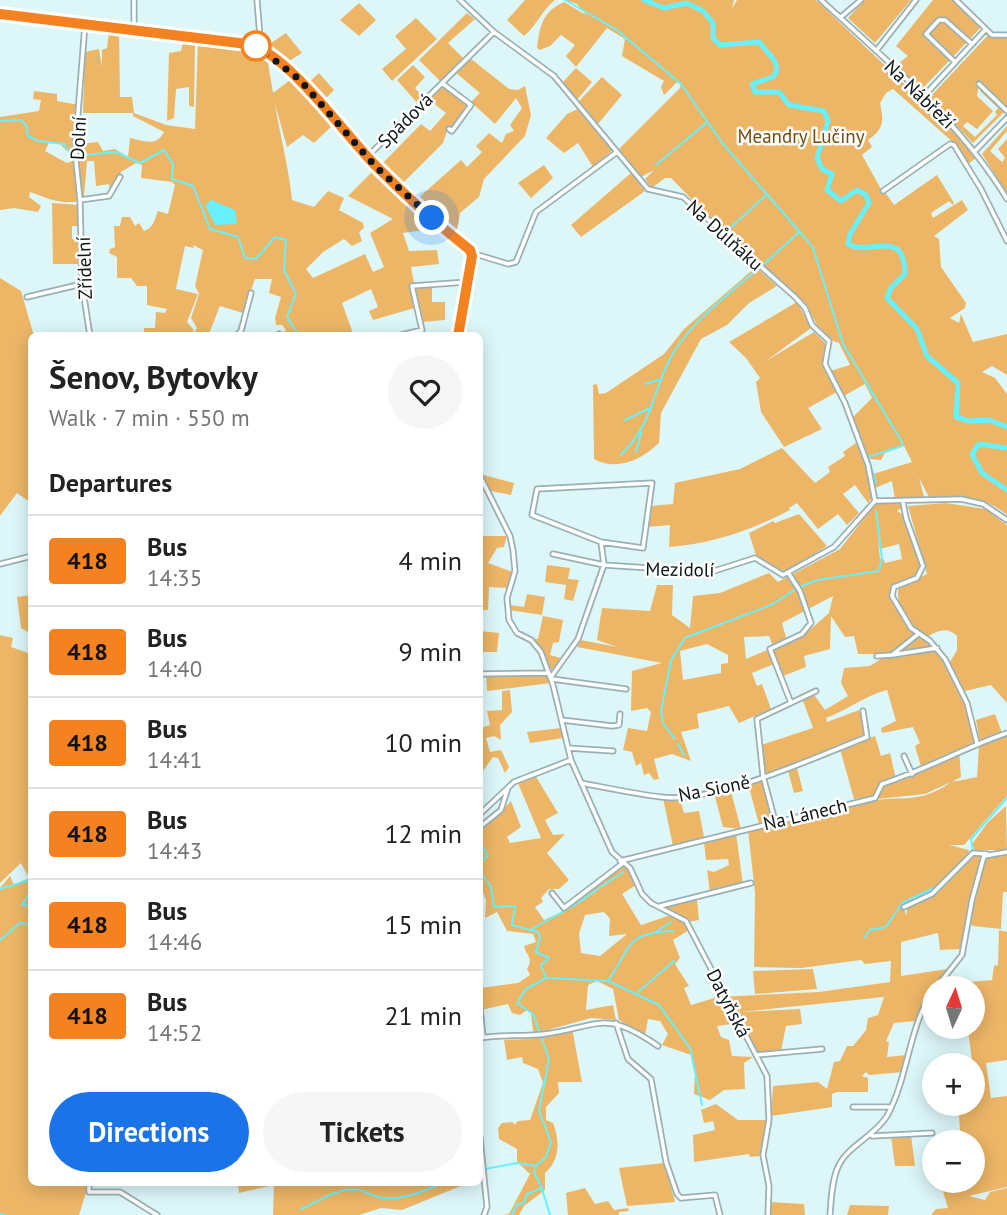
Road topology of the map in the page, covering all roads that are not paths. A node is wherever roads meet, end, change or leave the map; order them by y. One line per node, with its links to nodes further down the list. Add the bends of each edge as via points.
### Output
1 (134, 0): 14 (street)
2 (257, 0): 18 (street)
3 (460, 0): 15 (street, Na Důlňáku)
4 (821, 0): 11 (street, Na Nábřeží)
5 (860, 0): 9 (street)
6 (916, 0): 19 (street)
7 (956, 0): 13 (street)
8 (849, 1): 9 (street)
9 (854, 6): 11 (street)
10 (0, 14): 12 (street)
11 (840, 18): 19 (street, Na Nábřeží)
12 (85, 24): 14 (street); 32 (street, Dolní, via 76,157)
13 (986, 29): 16 (street, via 994,36); 17 (street)
14 (134, 30): 18 (street)
15 (494, 32): 21 (street, Spádová); 28 (street, Na Důlňáku, via 549,71)
16 (1007, 35)
17 (972, 44): 20 (street); 20 (street, via 942,19 926,34)
18 (261, 49): 29 (street, via 305,85)
19 (876, 51): 23 (street, Na Nábřeží)
20 (955, 62): 23 (street)
21 (442, 83): 26 (street, Spádová, via 471,105 452,131); 29 (street, Spádová)
22 (979, 84): 24 (street)
23 (923, 96): 27 (street, Na Nábřeží)
24 (1007, 111)
25 (1007, 118): 27 (street)
26 (449, 129)
27 (975, 151): 33 (street, Na Nábřeží)
28 (617, 152): 37 (street, via 536,212 516,262 508,264); 47 (street, Na Důlňáku, via 648,189 683,197 805,308 813,325 829,341 825,364 869,465)
29 (367, 156): 37 (street)
30 (120, 177): 32 (street, via 112,194)
31 (883, 191): 35 (street, via 954,145)
32 (80, 200): 39 (street, Zřídelní)
33 (1007, 200)
34 (1007, 228): 35 (street)
35 (1004, 234): 36 (street)
36 (1007, 242)
37 (472, 253): 38 (street)
38 (467, 282): 44 (street, via 412,286 422,330); 45 (street)
39 (82, 284): 41 (street); 42 (street, Zřídelní)
40 (251, 293): 43 (street)
41 (27, 297)
42 (89, 332)
43 (240, 332)
44 (414, 332)
45 (459, 332)
46 (483, 482): 61 (street, Datyňská, via 513,550 509,620 517,633 540,649)
47 (875, 501): 48 (street); 55 (street, via 834,547)
48 (903, 502): 49 (street, via 972,501); 56 (street, via 923,566 917,578 894,587 892,596)
49 (1007, 520)
50 (601, 542): 50 (street, via 532,515 537,489 652,484 643,548); 54 (street)
51 (553, 554): 54 (street)
52 (28, 557): 53 (street)
53 (0, 564)
54 (604, 565): 55 (street, Mezidolí, via 712,572 755,558 776,574); 61 (street, via 578,639)
55 (789, 573): 64 (street, via 808,612 810,627 770,649)
56 (917, 635): 57 (street); 58 (street)
57 (937, 648): 58 (street); 69 (street, via 967,703)
58 (892, 655): 59 (street)
59 (877, 656)
60 (483, 674): 61 (street)
61 (551, 676): 62 (street); 67 (street, Datyňská)
62 (626, 689)
63 (816, 691): 64 (street, Na Sioně)
64 (791, 703): 75 (street, Na Sioně, via 757,719)
65 (863, 711): 75 (street, Na Sioně, via 867,737)
66 (620, 714): 67 (street, via 619,724 612,726)
67 (562, 720): 70 (street, Datyňská)
68 (1007, 733): 69 (street, Na Lánech)
69 (977, 743): 74 (street, Na Lánech)
70 (568, 748): 71 (street); 73 (street, Datyňská)
71 (613, 751)
72 (904, 756): 74 (street)
73 (571, 760): 76 (street, Datyňská); 77 (street)
74 (912, 774): 79 (street, Na Lánech, via 882,784 875,798)
75 (763, 778): 76 (street, Na Sioně, via 663,798); 79 (street, Na Sioně)
76 (582, 783): 83 (street, Datyňská, via 612,852)
77 (508, 787): 78 (street); 80 (street, via 501,810)
78 (483, 811)
79 (775, 821): 83 (street, Na Lánech)
80 (483, 825)
81 (1007, 852): 82 (street)
82 (988, 854): 87 (street, via 973,853 932,894); 88 (street, via 972,900 962,955)
83 (621, 862): 85 (street, via 564,908); 86 (street, Datyňská, via 630,868 642,894)
84 (751, 883): 86 (street)
85 (552, 893)
86 (658, 907): 94 (street, Datyňská, via 686,921)
87 (904, 907)
88 (945, 976)
89 (922, 1010): 96 (street)
90 (616, 1023): 91 (street, via 597,1021 539,1034); 92 (street); 103 (street, via 624,1054 651,1079 666,1162 677,1195 715,1195)
91 (483, 1038)
92 (658, 1046)
93 (822, 1049): 94 (street, Datyňská)
94 (756, 1055): 104 (street, via 769,1084 763,1156)
95 (853, 1107): 96 (street)
96 (890, 1107): 98 (street)
97 (922, 1133): 98 (street)
98 (871, 1136): 105 (street, via 838,1166)
99 (483, 1172): 102 (street)
100 (89, 1186): 101 (street, via 89,1192 120,1192)
101 (157, 1215)
102 (484, 1215)
103 (720, 1215)
104 (768, 1215)
105 (830, 1215)

